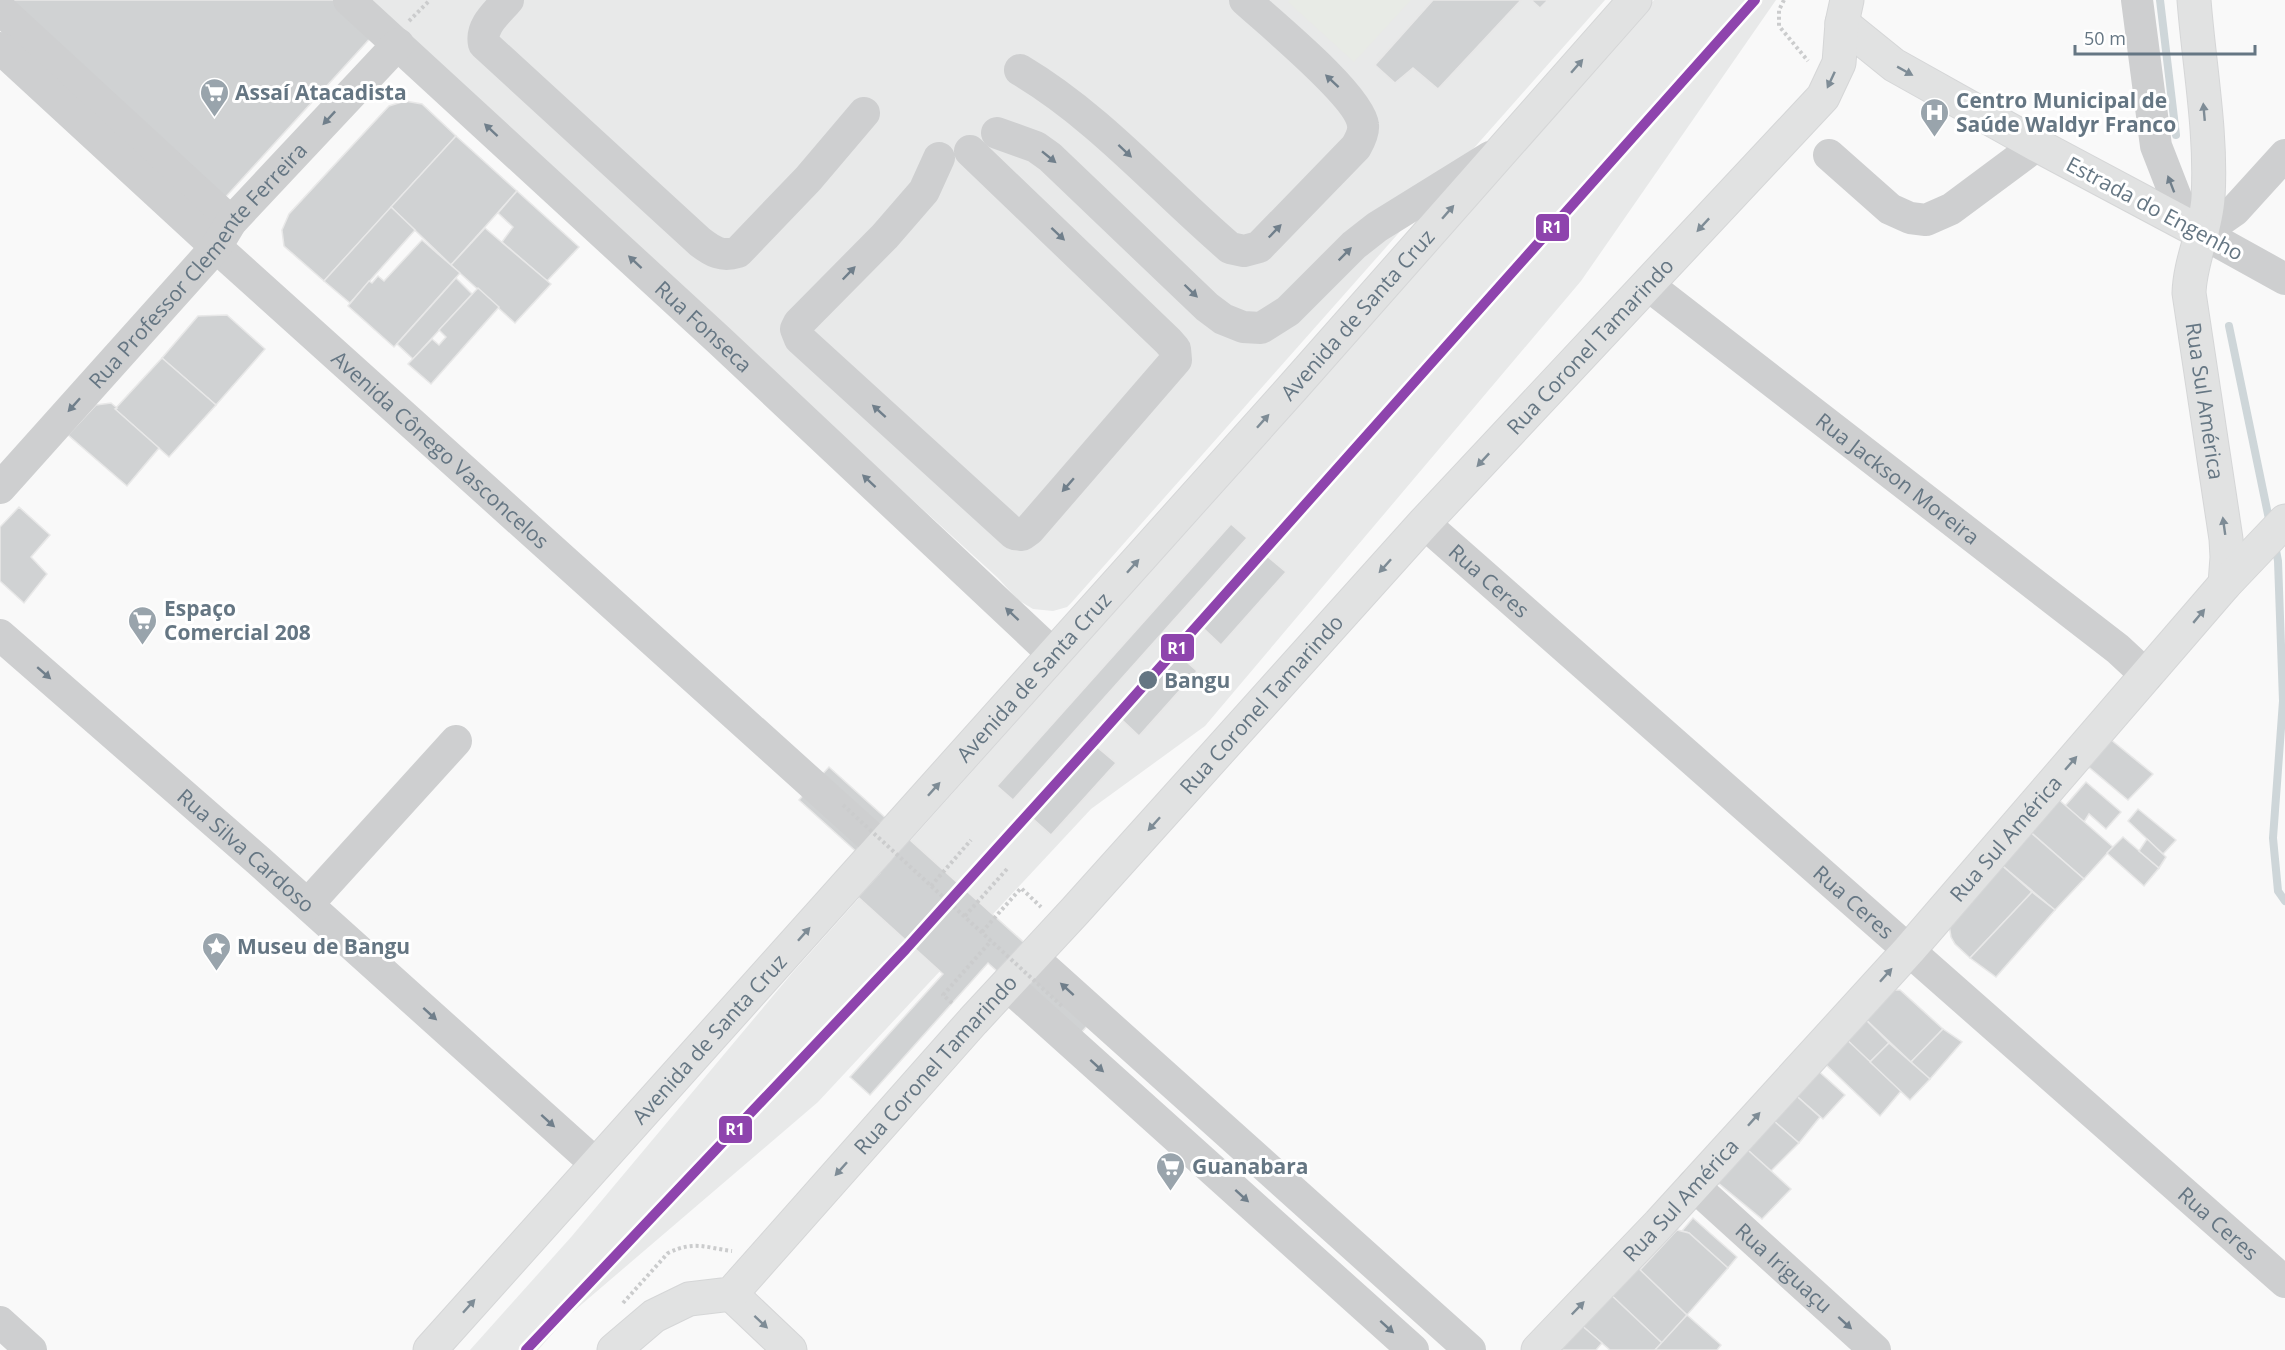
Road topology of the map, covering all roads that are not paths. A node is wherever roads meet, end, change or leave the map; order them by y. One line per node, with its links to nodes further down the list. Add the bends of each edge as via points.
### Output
1 (349, 0): 9 (street, Rua Fonseca)
2 (508, 0): 12 (street, via 485,27 484,44 714,252 738,252)
3 (1245, 0): 11 (street, one-way to 3, via 1080,110 1230,248 1244,251 1259,247 1356,147 1363,124 1340,88)
4 (1635, 0): 15 (main road, Avenida de Santa Cruz, one-way to 4)
5 (2137, 0): 20 (street, one-way to 5, via 2177,200 2156,146)
6 (2194, 3): 20 (main road, Rua Sul América, one-way to 6, via 2208,201 2208,165)
7 (0, 9): 21 (street)
8 (1844, 11): 14 (main road, Estrada do Engenho, one-way to 14, via 1894,65); 23 (main road, Rua Coronel Tamarindo, one-way to 23, via 1839,63 1823,97)
9 (398, 45): 21 (street, Rua Professor Clemente Ferreira, one-way to 21); 29 (street, Rua Fonseca, one-way to 9)
10 (0, 48): 21 (street, Avenida Cônego Vasconcelos)
11 (1020, 70)
12 (864, 113)
13 (997, 133): 15 (street, one-way to 15, via 1036,147 1050,158 1223,319 1243,327 1261,328 1288,311 1377,227)
14 (2037, 145): 17 (street, via 1951,209 1926,220 1890,209); 20 (main road, Estrada do Engenho)
15 (1503, 149): 29 (main road, Avenida de Santa Cruz, one-way to 15)
16 (970, 151): 19 (street, one-way to 19, via 1175,349 1176,360 1022,535 1014,534 882,414 800,339 796,329 924,191)
17 (1829, 155)
18 (2285, 155): 20 (street, via 2235,210)
19 (939, 158)
20 (2202, 233): 22 (street, Estrada do Engenho); 27 (main road, Rua Sul América, one-way to 20, via 2226,539 2189,293)
21 (224, 234): 24 (street, Rua Professor Clemente Ferreira, one-way to 24); 32 (street, Avenida Cônego Vasconcelos)
22 (2285, 279)
23 (1648, 285): 26 (main road, Rua Coronel Tamarindo, one-way to 26); 30 (street, Rua Jackson Moreira, via 2118,649)
24 (0, 488)
25 (2285, 520): 27 (main road)
26 (1424, 523): 34 (street, Rua Ceres); 35 (main road, Rua Coronel Tamarindo, one-way to 35)
27 (2225, 584): 30 (main road, Rua Sul América, one-way to 27)
28 (0, 635): 33 (street, Rua Silva Cardoso, one-way to 33)
29 (1054, 655): 32 (main road, Avenida de Santa Cruz, one-way to 29)
30 (2147, 676): 34 (main road, Rua Sul América, one-way to 30)
31 (456, 741): 33 (street)
32 (882, 847): 38 (main road, Avenida de Santa Cruz, one-way to 32)
33 (308, 904): 38 (street, Rua Silva Cardoso, one-way to 38)
34 (1909, 950): 39 (main road, Rua Sul América, one-way to 34); 40 (street, Rua Ceres)
35 (1032, 957): 36 (main road, Rua Coronel Tamarindo); 49 (street, one-way to 35)
36 (1006, 985): 41 (main road, Rua Coronel Tamarindo, one-way to 41); 47 (street, one-way to 47)
37 (1075, 1018): 48 (street)
38 (597, 1165): 44 (main road, Avenida de Santa Cruz, one-way to 38)
39 (1693, 1185): 50 (main road, Rua Sul América, one-way to 39); 51 (street, Rua Iriguaçu, one-way to 51)
40 (2285, 1282)
41 (730, 1294): 45 (main road, via 689,1299 654,1316); 46 (main road, one-way to 46)
42 (0, 1322): 43 (street)
43 (31, 1350)
44 (430, 1350)
45 (614, 1350)
46 (790, 1350)
47 (1413, 1350)
48 (1445, 1350)
49 (1470, 1350)
50 (1538, 1350)
51 (1875, 1350)

